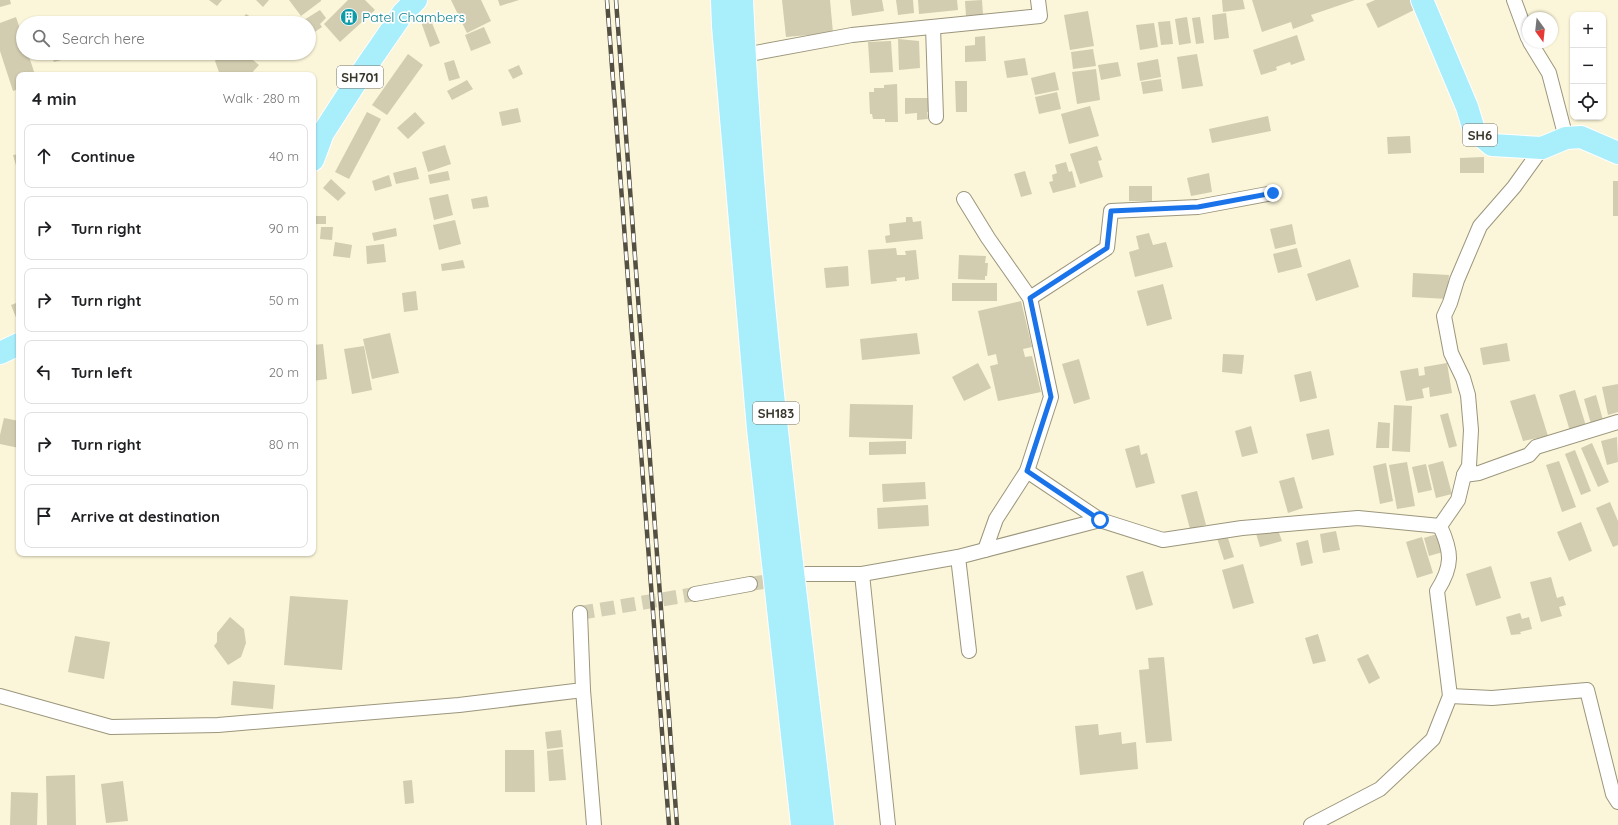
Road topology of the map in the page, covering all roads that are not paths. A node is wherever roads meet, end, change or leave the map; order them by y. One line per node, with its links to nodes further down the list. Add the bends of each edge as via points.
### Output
1 (416, 0): 14 (main road, SH701, via 403,13 361,75 324,133)
2 (722, 0): 39 (main road, via 758,429)
3 (742, 0): 10 (main road, SH183)
4 (1038, 0): 8 (street, via 1040,16)
5 (1422, 0): 13 (main road, SH6, via 1467,107 1474,130 1492,145)
6 (1514, 0): 7 (street)
7 (1522, 22)
8 (933, 27): 10 (street, via 852,35); 11 (street)
9 (1534, 48): 12 (street, via 1549,73)
10 (744, 55): 40 (main road, SH183, via 763,284)
11 (936, 117)
12 (1566, 138): 13 (main road, SH6); 15 (main road, SH6, via 1582,137)
13 (1542, 148): 23 (street, via 1514,187 1480,226 1444,316 1451,353 1468,395 1471,430 1469,466)
14 (316, 153)
15 (1618, 154)
16 (1273, 193): 18 (street, via 1198,207 1111,211 1107,248)
17 (964, 199): 18 (street)
18 (1030, 298): 22 (street, via 1051,397)
19 (16, 345): 20 (main road)
20 (0, 353)
21 (1618, 422): 23 (street, via 1536,447 1529,455 1478,473)
22 (1027, 471): 24 (street); 26 (street, via 996,519)
23 (1464, 475): 25 (street, via 1458,500)
24 (1100, 520): 25 (street, via 1163,540 1242,528 1358,518); 26 (street)
25 (1440, 526): 36 (street, via 1450,555 1446,577 1437,591)
26 (985, 550): 27 (street)
27 (958, 557): 29 (street); 33 (street)
28 (806, 574): 29 (street)
29 (862, 574): 41 (street)
30 (750, 584): 31 (street)
31 (695, 594)
32 (580, 613): 34 (street)
33 (969, 651)
34 (583, 690): 35 (street, via 459,705 225,724 111,727); 38 (street)
35 (0, 696)
36 (1450, 696): 37 (street, via 1492,698 1587,690 1612,794); 42 (street, via 1433,739 1380,788)
37 (1618, 802)
38 (594, 825)
39 (802, 825)
40 (823, 825)
41 (888, 825)
42 (1311, 825)

